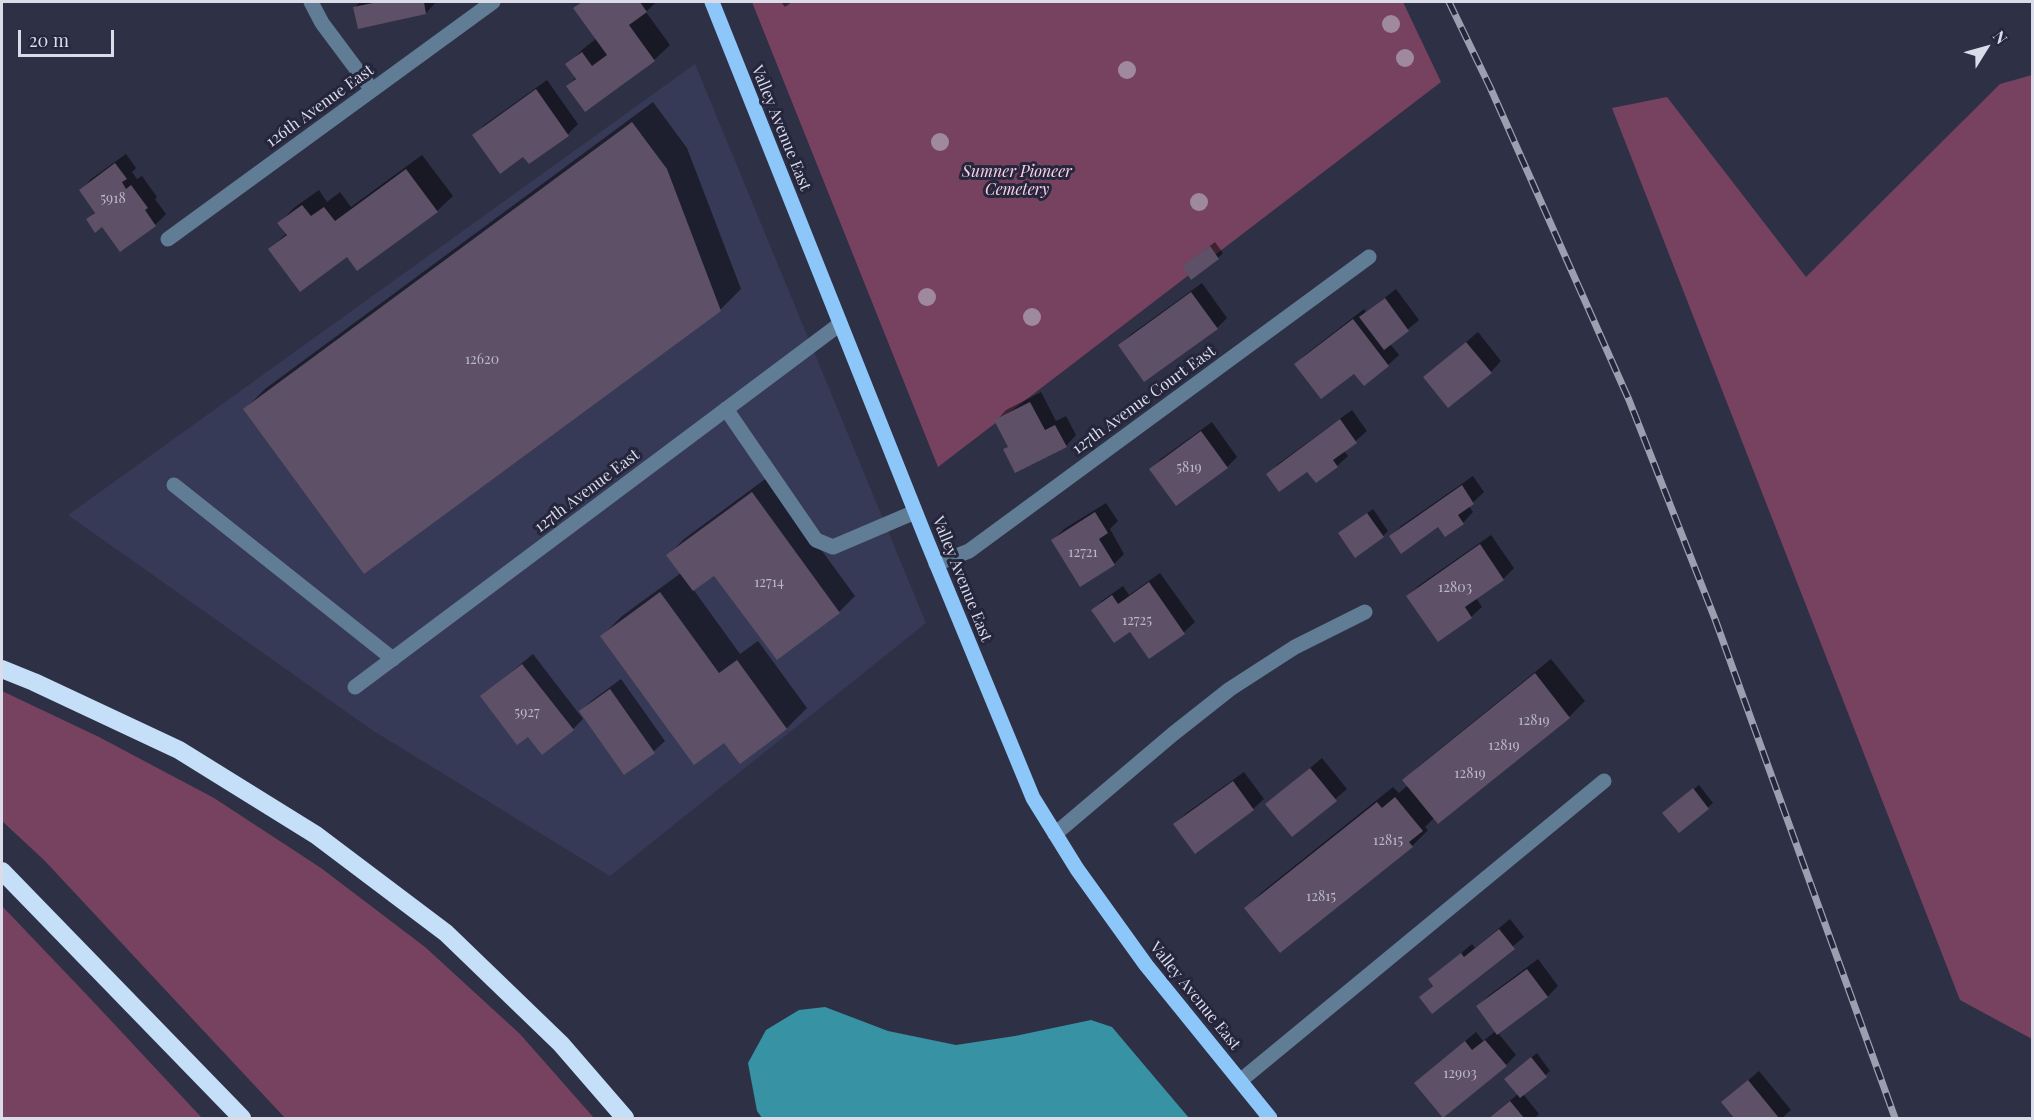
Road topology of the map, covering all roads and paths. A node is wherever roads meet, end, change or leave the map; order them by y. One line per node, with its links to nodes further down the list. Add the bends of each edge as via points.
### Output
1 (311, 2): 4 (street)
2 (493, 2): 4 (street, 126th Avenue East)
3 (712, 2): 7 (main road, Valley Avenue East)
4 (372, 90): 5 (street, 126th Avenue East)
5 (168, 239)
6 (1368, 257): 11 (street, 127th Avenue Court East, via 969,551)
7 (840, 324): 8 (street, 127th Avenue East); 10 (main road, Valley Avenue East)
8 (726, 409): 10 (street, via 816,540 833,547); 13 (street, 127th Avenue East)
9 (174, 485): 13 (street)
10 (915, 512): 11 (main road, Valley Avenue East)
11 (936, 564): 17 (main road, Valley Avenue East, via 1033,798)
12 (1365, 612): 17 (street, via 1295,647 1230,689)
13 (393, 659): 15 (street, 127th Avenue East)
14 (2, 669): 21 (highway, via 179,750 316,835 446,933 561,1044)
15 (355, 687)
16 (1604, 781): 19 (street)
17 (1055, 834): 19 (main road, Valley Avenue East, via 1146,965)
18 (2, 871): 20 (highway)
19 (1240, 1082): 22 (main road, Valley Avenue East)
20 (242, 1119)
21 (624, 1119)
22 (1270, 1119)

